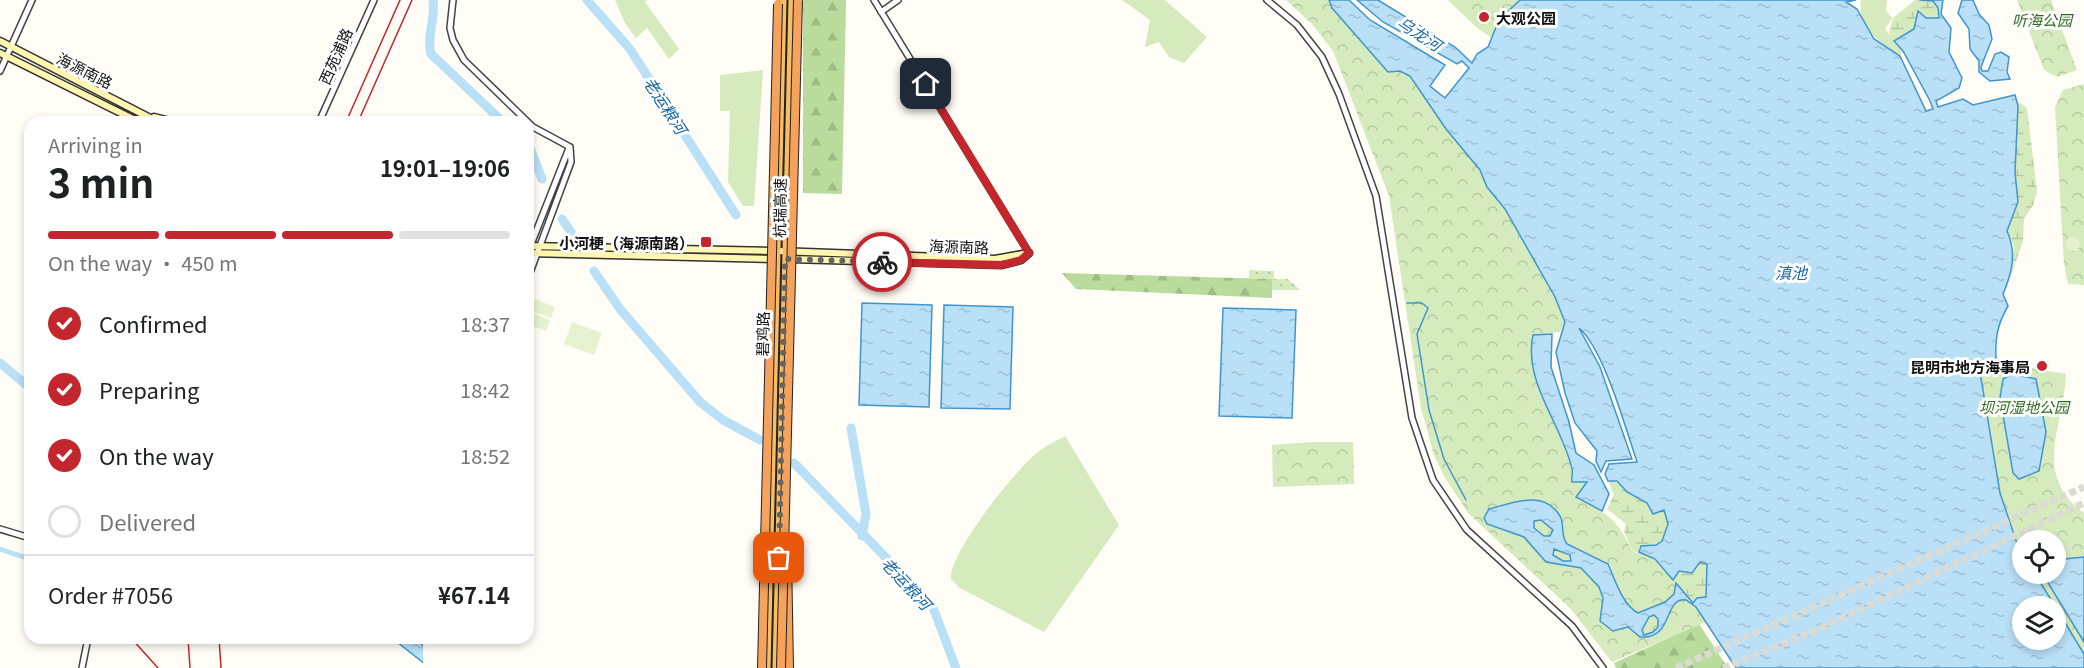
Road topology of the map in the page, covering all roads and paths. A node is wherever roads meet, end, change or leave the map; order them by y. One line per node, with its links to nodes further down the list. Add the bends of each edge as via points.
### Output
1 (32, 0): 12 (street)
2 (374, 0): 19 (street, 西苑浦路)
3 (453, 0): 20 (street, via 450,28 464,60)
4 (792, 0): 26 (highway, 碧鸡路)
5 (798, 0): 30 (highway, 杭瑞高速, bridge)
6 (874, 0): 10 (street)
7 (898, 0): 10 (street)
8 (1267, 0): 40 (street, via 1304,33 1322,57 1340,94 1376,196 1412,418 1433,480 1467,530 1572,626)
9 (780, 1): 26 (highway, 碧鸡路); 35 (highway, 杭瑞高速, bridge)
10 (881, 12): 27 (street)
11 (0, 41): 12 (main road, 海源南路)
12 (11, 46): 13 (street); 15 (main road, 海源南路)
13 (3, 55): 14 (street); 16 (main road, 海源南路)
14 (0, 71)
15 (143, 114): 17 (main road, 海源南路); 18 (main road)
16 (127, 116)
17 (147, 116)
18 (151, 116)
19 (322, 116)
20 (522, 116)
21 (534, 128): 22 (street)
22 (570, 147): 23 (street); 25 (street, via 571,162)
23 (534, 237)
24 (534, 250): 25 (main road, 海源南路)
25 (539, 250): 26 (main road, 海源南路); 28 (main road, 海源南路); 29 (street)
26 (782, 251): 27 (main road, 海源南路, via 1004,259); 28 (highway, 碧鸡路)
27 (1029, 253): 28 (main road, 海源南路, via 1021,260 1002,265)
28 (781, 259): 36 (highway, 碧鸡路); 37 (highway, 碧鸡路)
29 (534, 263)
30 (786, 470): 38 (highway, 杭瑞高速, bridge); 39 (highway, bridge)
31 (0, 529): 32 (street)
32 (24, 536)
33 (87, 644): 34 (street)
34 (82, 668)
35 (762, 668)
36 (767, 668)
37 (776, 668)
38 (781, 668)
39 (789, 668)
40 (1603, 668)

